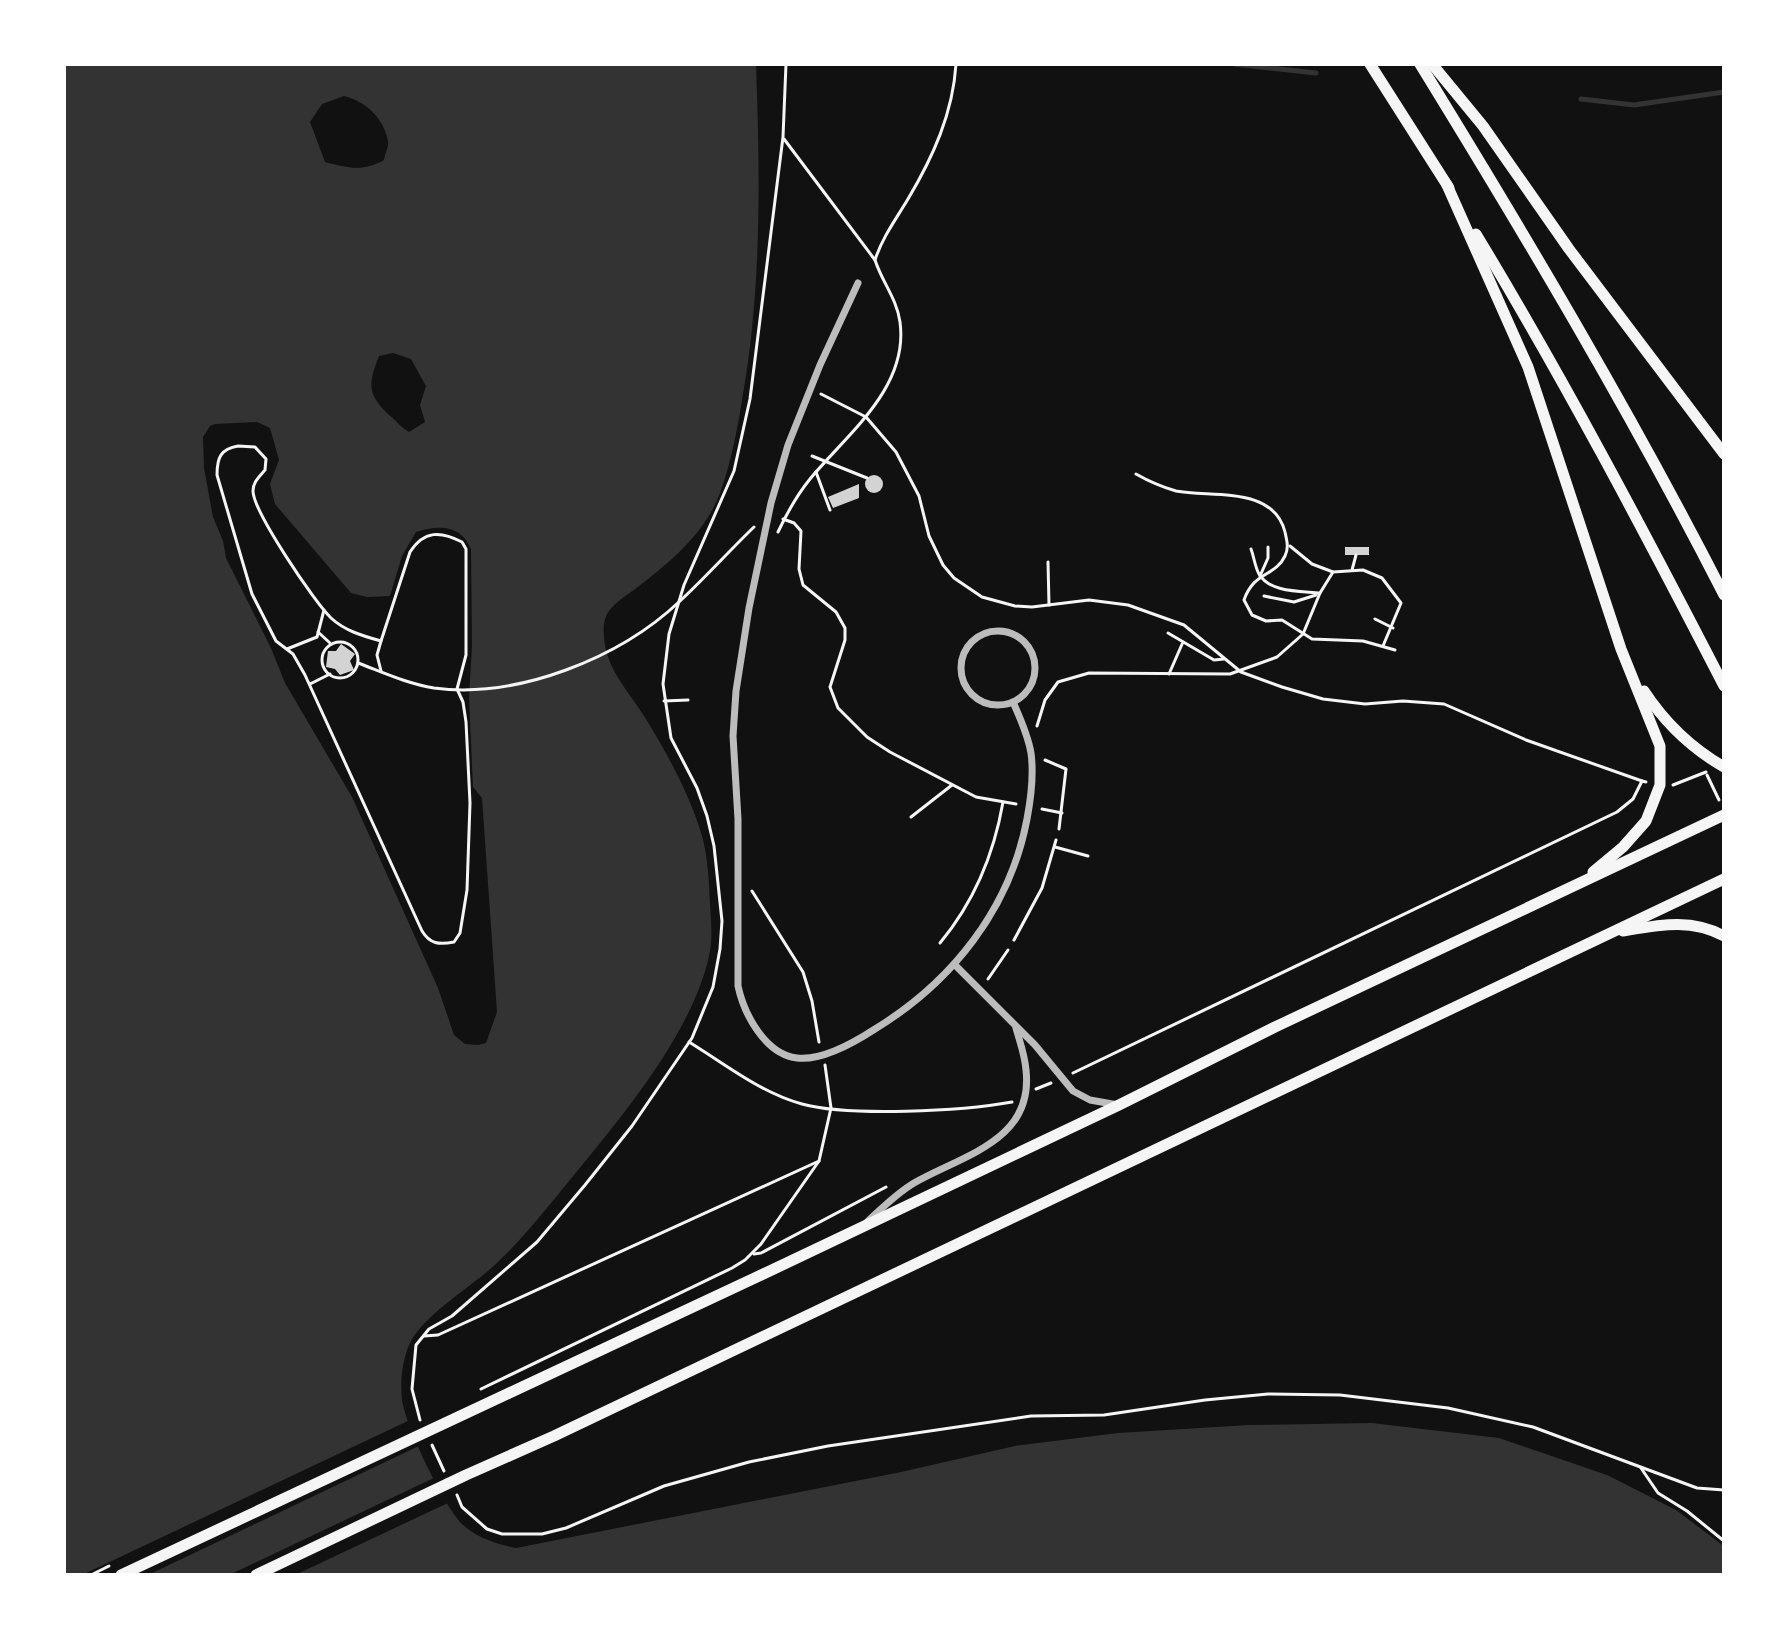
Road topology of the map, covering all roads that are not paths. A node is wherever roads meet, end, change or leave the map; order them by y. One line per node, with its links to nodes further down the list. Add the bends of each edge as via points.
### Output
1 (1370, 64): 4 (main road)
2 (1420, 64): 7 (main road, via 1546,270)
3 (1432, 64): 6 (main road)
4 (1447, 185): 8 (main road, via 1528,367); 9 (main road, via 1570,393)
5 (858, 283): 19 (street, via 788,445 751,596 733,744 740,994 767,1041 784,1054 802,1058 845,1045 888,1021)
6 (1724, 454)
7 (1724, 595)
8 (1628, 667): 11 (main road, via 1671,726); 16 (main road, via 1660,746 1660,785 1640,829)
9 (1724, 686)
10 (1013, 702): 10 (street, via 984,702 963,682 964,653 985,633 1008,633 1031,651 1033,680); 19 (street, via 1031,756 1024,832 999,899)
11 (1724, 767)
12 (1724, 812): 13 (main road)
13 (1705, 824): 14 (main road); 16 (main road)
14 (1724, 824)
15 (1724, 879): 17 (main road)
16 (1584, 880): 21 (main road)
17 (1612, 932): 18 (main road, via 1686,924); 24 (main road)
18 (1724, 936)
19 (955, 965): 20 (street)
20 (1016, 1028): 21 (street, via 1075,1093); 22 (street, via 1027,1083 1011,1126 991,1144 901,1192)
21 (1119, 1105): 22 (main road)
22 (861, 1227): 23 (main road)
23 (121, 1575)
24 (256, 1575)

